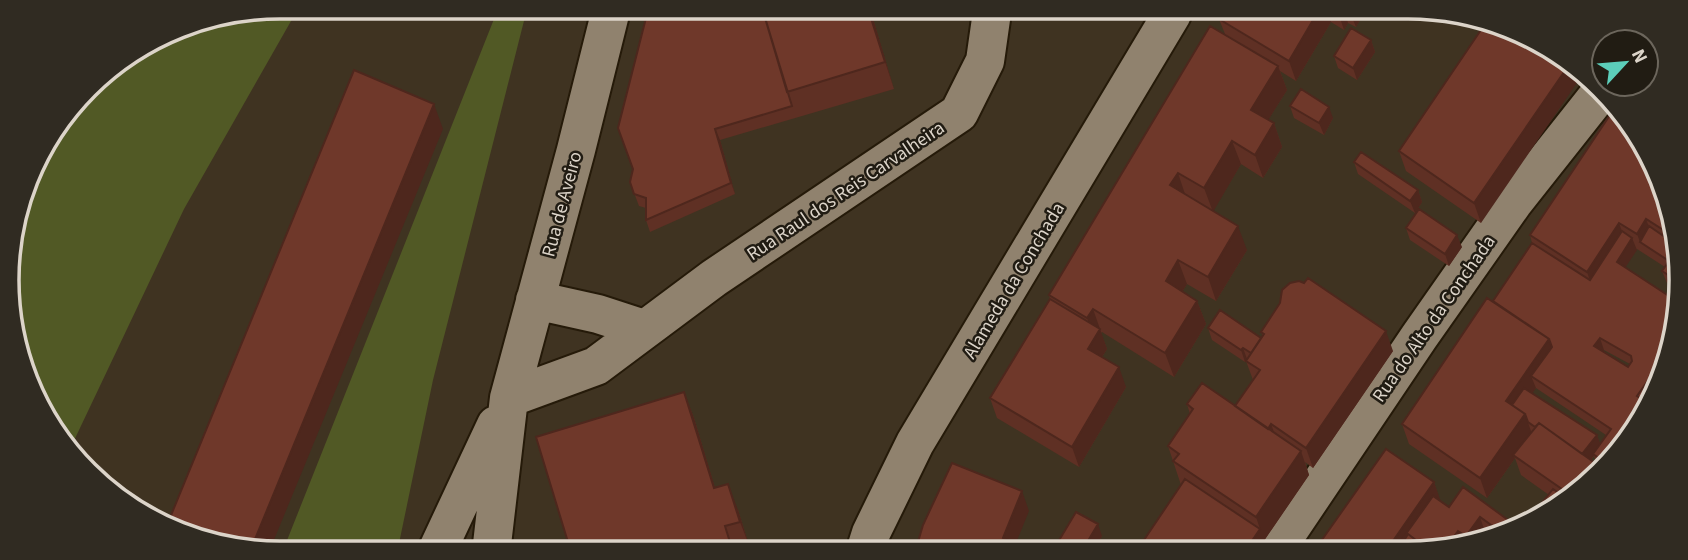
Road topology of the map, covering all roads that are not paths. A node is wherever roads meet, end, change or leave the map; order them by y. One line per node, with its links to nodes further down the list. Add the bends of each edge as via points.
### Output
1 (609, 19): 5 (street, Rua de Aveiro)
2 (991, 19): 6 (street, Rua Raul dos Reis Carvalheira, via 985,61 959,113)
3 (1169, 19): 10 (street, Alameda da Conchada, via 915,443)
4 (1595, 99): 11 (street, Rua do Alto da Conchada, via 1505,214)
5 (535, 300): 6 (street); 7 (street, Rua de Aveiro)
6 (644, 329): 7 (street, Rua Raul dos Reis Carvalheira, via 596,366)
7 (509, 398): 8 (street, Rua de Aveiro); 9 (street, Rua de Aveiro)
8 (442, 541)
9 (492, 541)
10 (868, 541)
11 (1282, 541)

